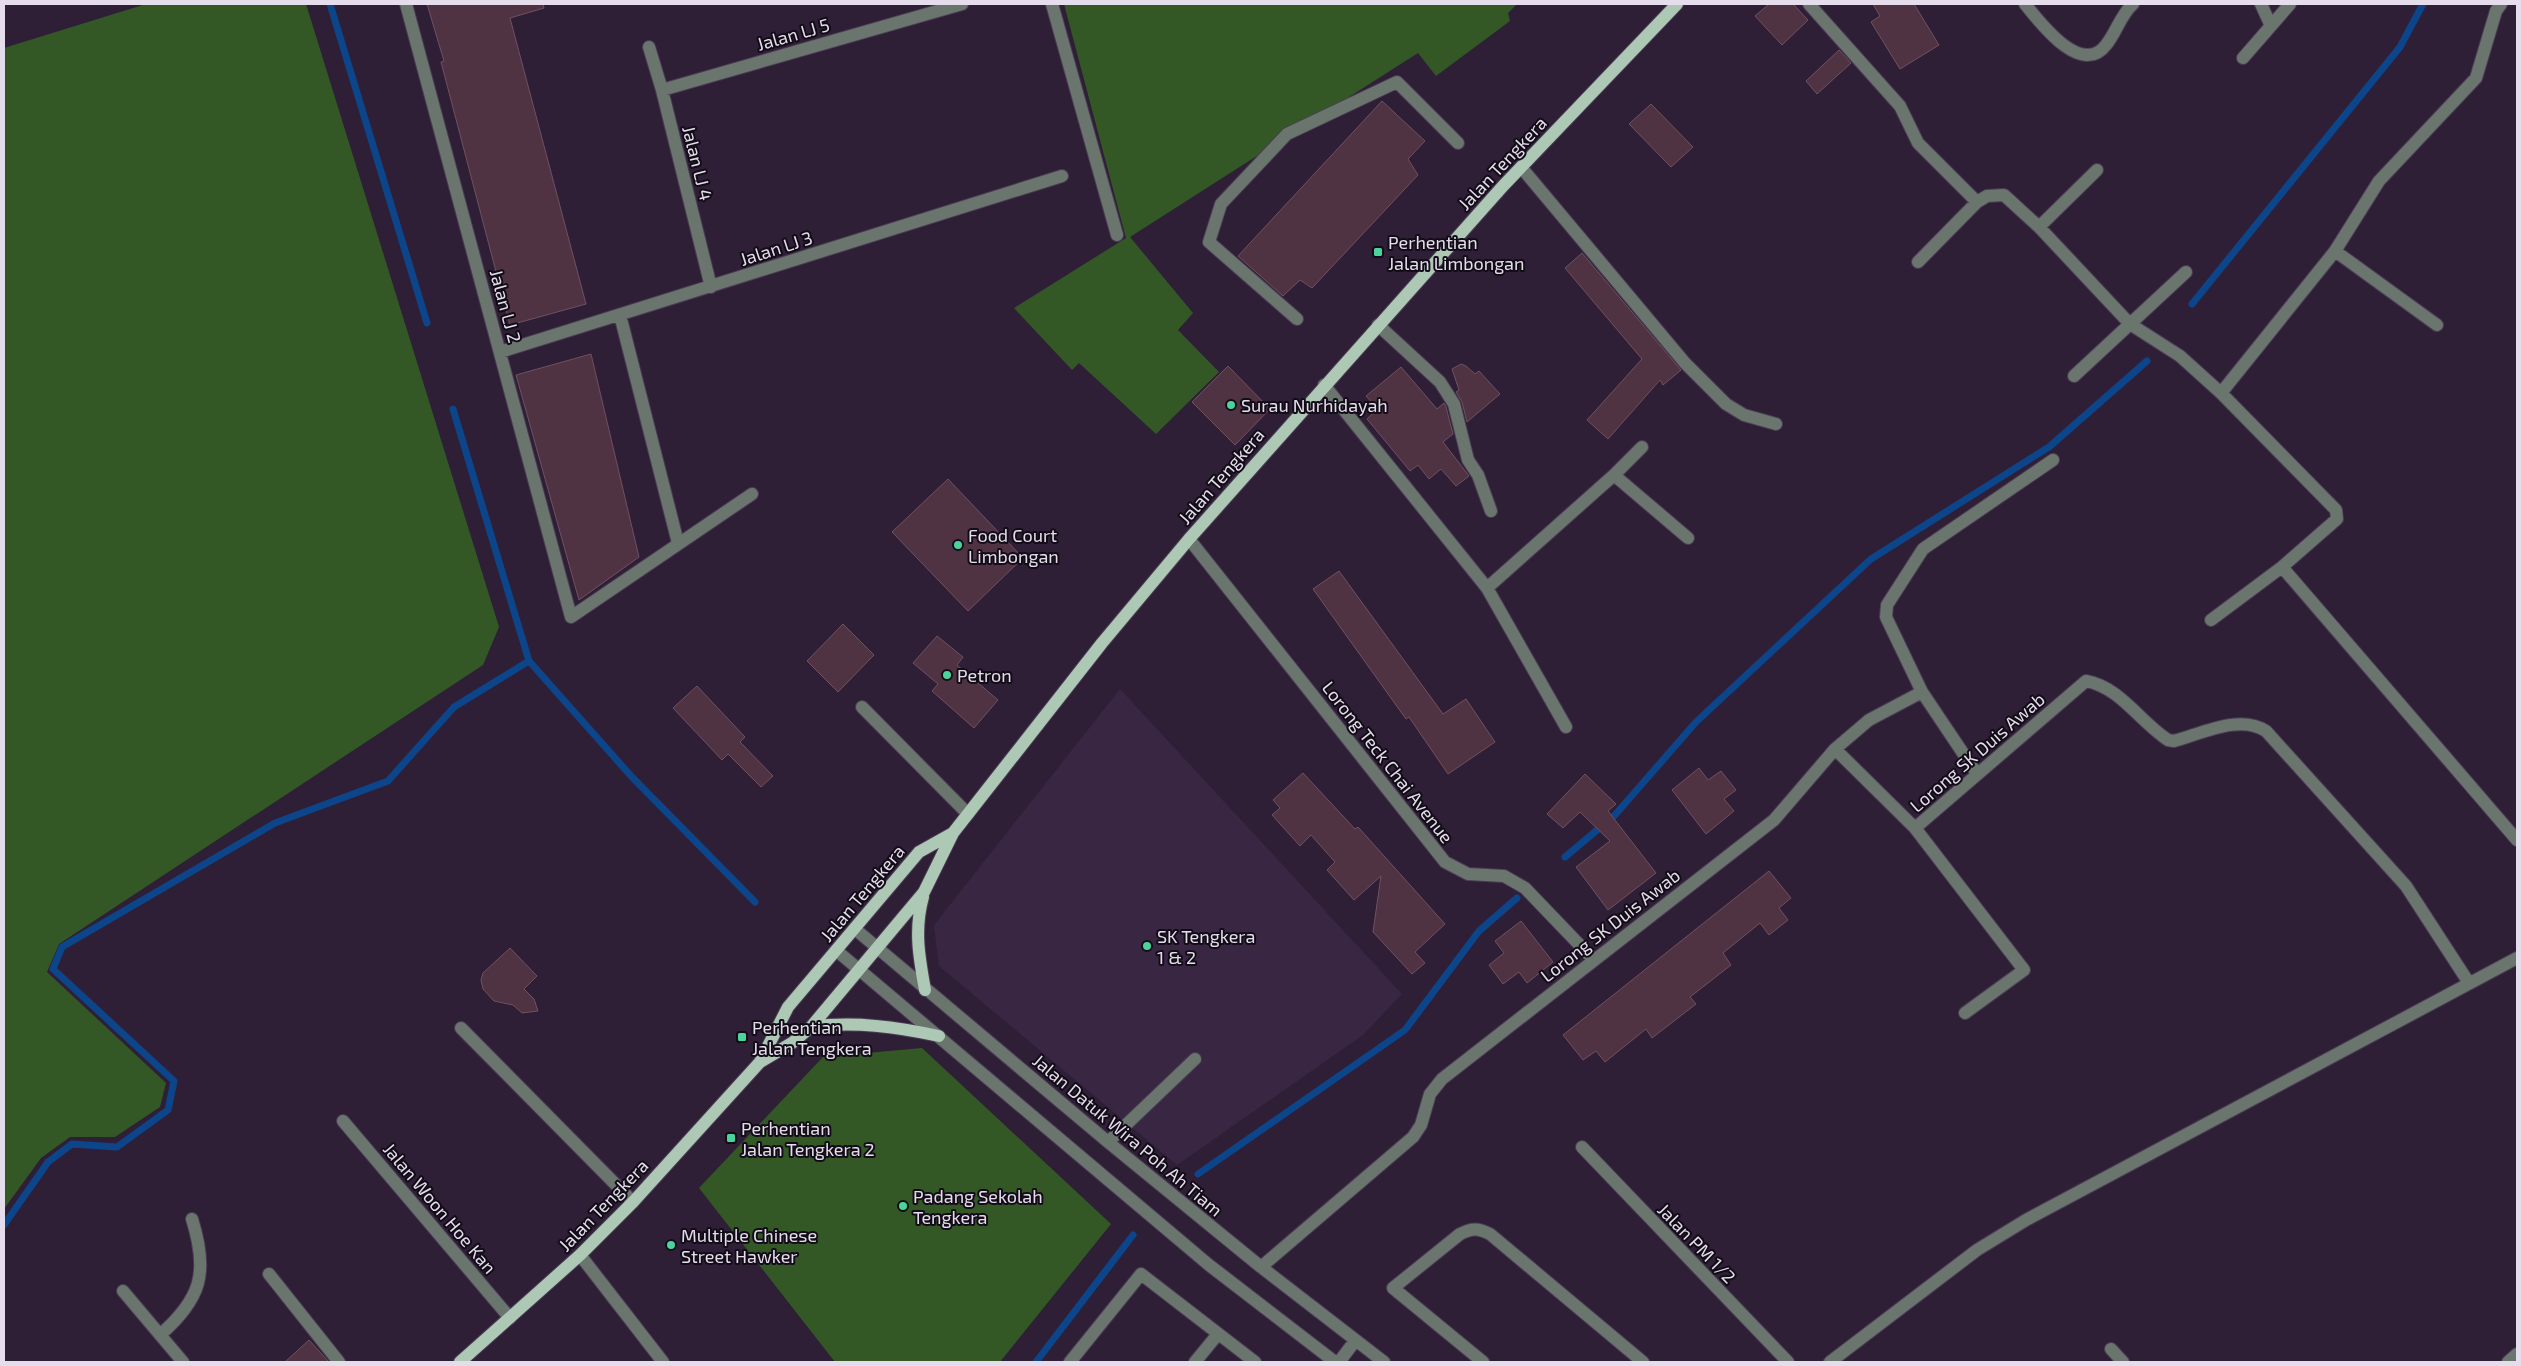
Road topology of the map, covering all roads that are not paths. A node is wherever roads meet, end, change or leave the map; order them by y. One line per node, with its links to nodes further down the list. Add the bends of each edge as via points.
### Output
1 (406, 4): 31 (street, Jalan LJ 2)
2 (962, 4): 14 (street, Jalan LJ 5)
3 (1052, 4): 21 (street)
4 (1677, 4): 16 (main road, Jalan Tengkera)
5 (1809, 4): 19 (street, via 1900,106 1918,143)
6 (2025, 4): 7 (street, via 2066,48 2086,54 2105,47)
7 (2133, 4)
8 (2261, 4): 11 (street)
9 (2290, 4): 11 (street)
10 (2501, 4): 22 (street, via 2476,78 2379,181)
11 (2271, 26): 13 (street)
12 (649, 47): 14 (street, Jalan LJ 4)
13 (2243, 58)
14 (662, 90): 25 (street, Jalan LJ 4)
15 (1458, 143): 27 (street, via 1397,82 1287,134 1221,204 1209,242)
16 (1521, 167): 29 (main road, Jalan Tengkera); 35 (street, via 1685,363 1726,404 1744,415)
17 (2097, 170): 20 (street)
18 (1062, 176): 25 (street, Jalan LJ 3)
19 (1977, 202): 20 (street, via 1995,194 2004,195); 23 (street)
20 (2039, 227): 28 (street)
21 (1117, 235)
22 (2335, 251): 30 (street); 34 (street)
23 (1918, 262)
24 (2186, 272): 28 (street)
25 (711, 287): 26 (street, Jalan LJ 3)
26 (620, 315): 31 (street, Jalan LJ 3); 43 (street)
27 (1298, 319)
28 (2130, 324): 32 (street); 34 (street, via 2180,356)
29 (1378, 325): 33 (main road, Jalan Tengkera); 40 (street, via 1440,382 1454,404 1466,452)
30 (2437, 325)
31 (500, 352): 43 (street, Jalan LJ 2, via 571,617)
32 (2074, 376)
33 (1324, 385): 42 (main road, Jalan Tengkera); 45 (street)
34 (2221, 392): 44 (street, via 2336,510 2336,519)
35 (1776, 424)
36 (1642, 446): 38 (street)
37 (2053, 460): 47 (street, via 1922,549 1887,605 1886,617)
38 (1614, 475): 41 (street); 45 (street)
39 (752, 494): 43 (street)
40 (1491, 511)
41 (1688, 538)
42 (1189, 539): 52 (main road, Jalan Tengkera, via 1096,650); 61 (street, Lorong Teck Chai Avenue, via 1445,862 1468,874 1504,876 1526,888)
43 (678, 544)
44 (2282, 566): 46 (street); 55 (street)
45 (1487, 588): 49 (street)
46 (2211, 620)
47 (1922, 692): 50 (street, via 1869,720); 51 (street)
48 (862, 707): 52 (street)
49 (1566, 727)
50 (1836, 749): 53 (street, Lorong SK Duis Awab); 61 (street, Lorong SK Duis Awab, via 1774,820)
51 (1978, 774): 53 (street, Lorong SK Duis Awab); 63 (street, Lorong SK Duis Awab, via 2086,681 2110,690 2168,740 2242,723 2256,725 2266,731 2406,886)
52 (968, 814): 54 (main road, Jalan Tengkera)
53 (1915, 828): 65 (street, via 2024,970)
54 (953, 833): 56 (main road, Jalan Tengkera); 57 (main road, Jalan Tengkera, via 919,852)
55 (2517, 840)
56 (924, 892): 58 (main road, Jalan Tengkera); 64 (main road, via 916,934)
57 (855, 929): 58 (street, Jalan Datuk Wira Poh Ah Tiam); 59 (main road, Jalan Tengkera)
58 (877, 949): 62 (main road, Jalan Tengkera); 64 (street, Jalan Datuk Wira Poh Ah Tiam)
59 (837, 950): 62 (street); 70 (main road, Jalan Tengkera, via 788,1007)
60 (2517, 958): 63 (street)
61 (1594, 960): 77 (street, Lorong SK Duis Awab, via 1442,1078 1430,1094 1421,1125 1413,1137)
62 (859, 970): 66 (main road, Jalan Tengkera); 68 (street)
63 (2469, 983): 86 (street, via 2026,1220 1977,1250)
64 (925, 990): 72 (street, Jalan Datuk Wira Poh Ah Tiam)
65 (1965, 1013)
66 (811, 1027): 68 (main road, via 871,1025); 70 (main road, Jalan Tengkera, via 792,1044)
67 (461, 1028): 74 (street)
68 (939, 1036): 94 (street, via 1209,1265)
69 (1196, 1059): 72 (street)
70 (760, 1062): 74 (main road, Jalan Tengkera)
71 (342, 1121): 80 (street, Jalan Woon Hoe Kan)
72 (1108, 1142): 77 (street, Jalan Datuk Wira Poh Ah Tiam)
73 (1582, 1147): 98 (street, Jalan PM 1/2)
74 (633, 1202): 76 (main road, Jalan Tengkera)
75 (192, 1219): 82 (street, via 200,1242 197,1288 187,1309)
76 (580, 1255): 80 (main road, Jalan Tengkera); 90 (street)
77 (1261, 1267): 83 (street, Jalan Datuk Wira Poh Ah Tiam)
78 (269, 1274): 88 (street)
79 (123, 1291): 82 (street)
80 (510, 1318): 89 (main road, Jalan Tengkera)
81 (1218, 1334): 91 (street, via 1141,1274); 92 (street); 93 (street)
82 (160, 1335): 87 (street)
83 (1356, 1341): 94 (street); 95 (street, Jalan Datuk Wira Poh Ah Tiam)
84 (2111, 1350): 99 (street)
85 (2517, 1354): 100 (street)
86 (1839, 1360)
87 (183, 1362)
88 (339, 1362)
89 (460, 1362)
90 (663, 1362)
91 (1070, 1362)
92 (1195, 1362)
93 (1255, 1362)
94 (1337, 1362)
95 (1384, 1362)
96 (1483, 1362): 97 (street, via 1394,1288 1470,1229 1490,1234)
97 (1643, 1362)
98 (1788, 1362)
99 (2123, 1362)
100 (2508, 1362)

